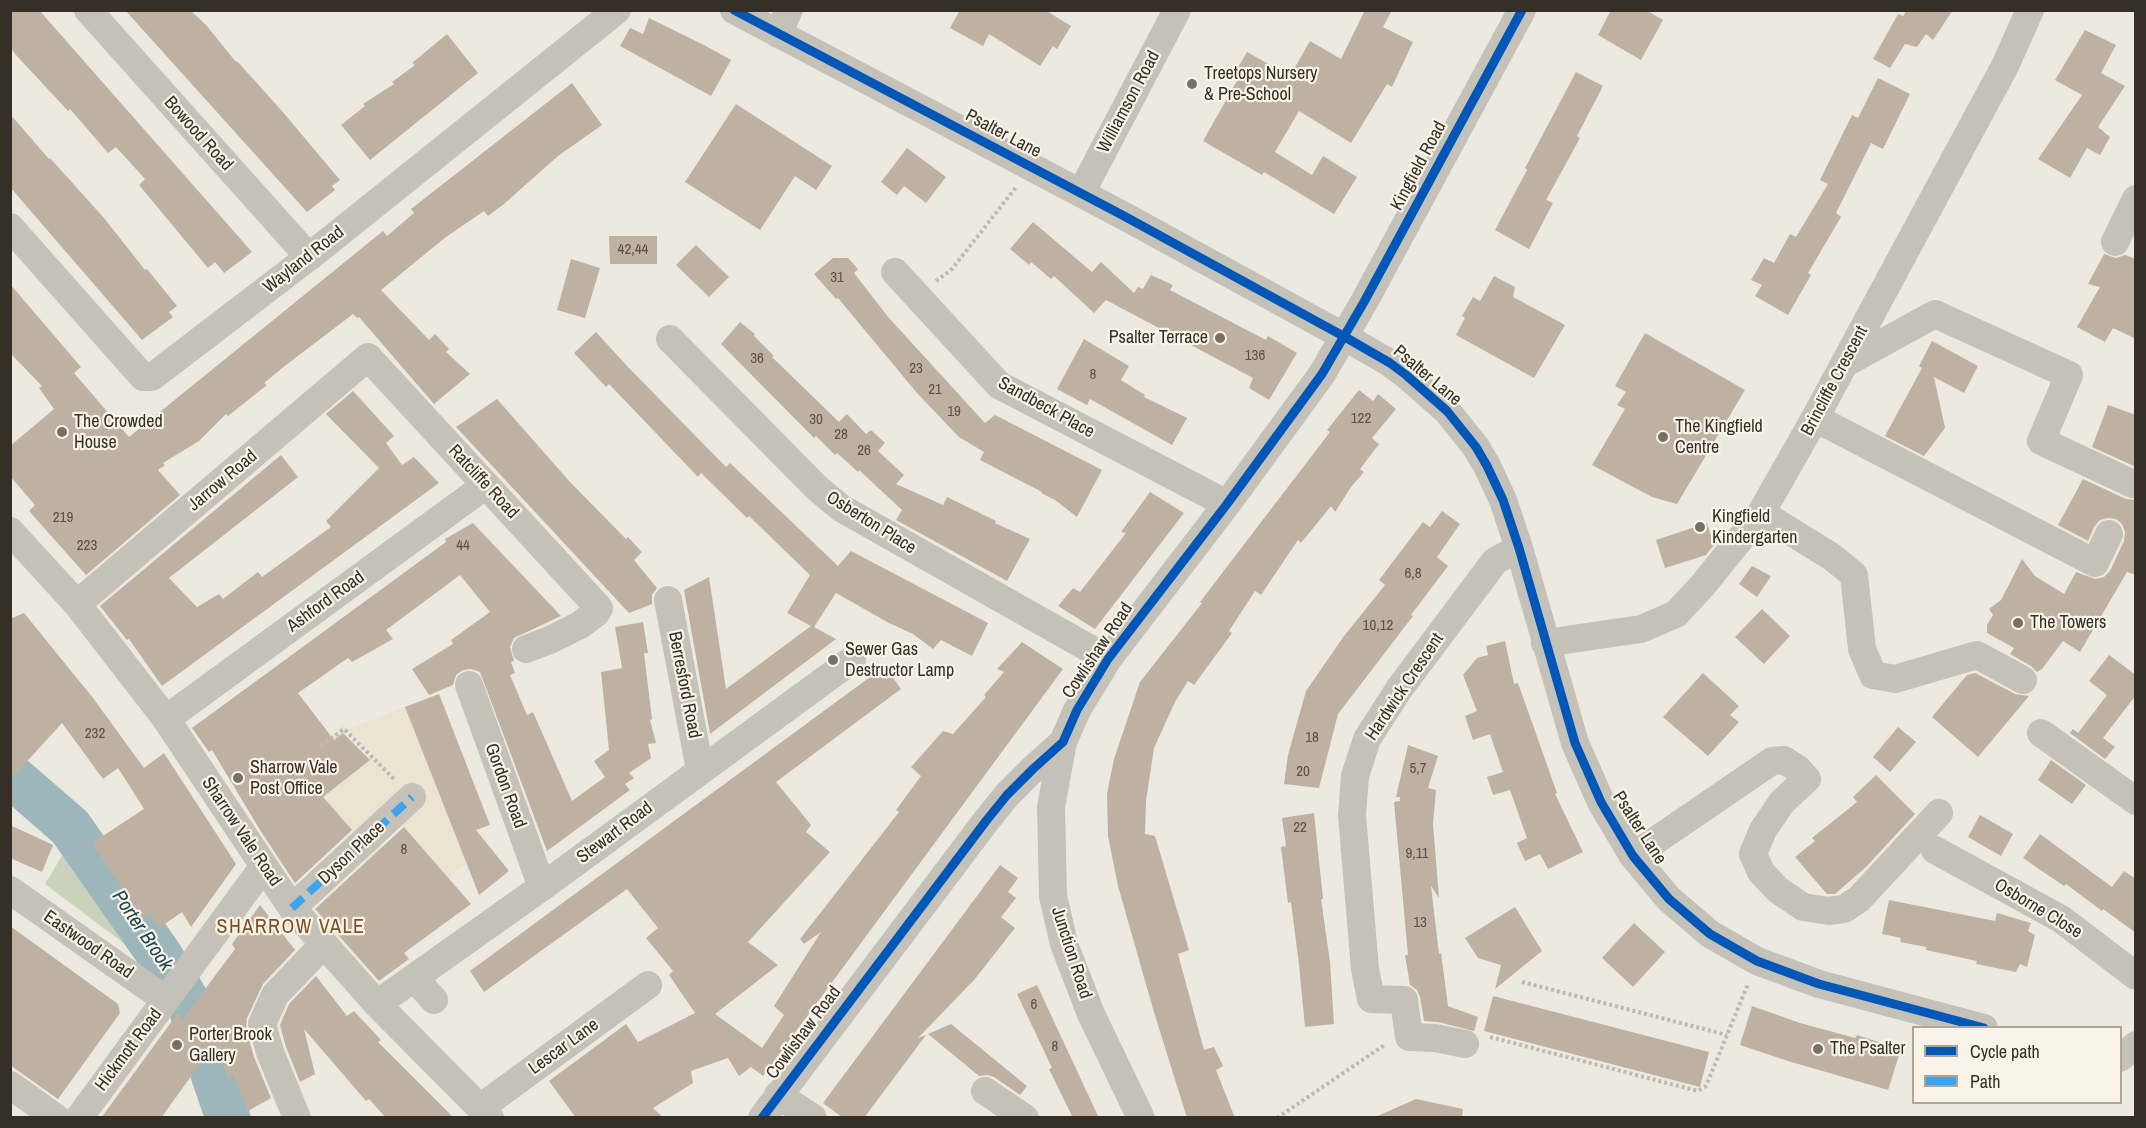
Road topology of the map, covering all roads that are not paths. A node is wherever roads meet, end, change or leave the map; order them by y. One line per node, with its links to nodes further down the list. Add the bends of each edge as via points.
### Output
1 (88, 10): 12 (street, Bowood Road)
2 (617, 10): 12 (street, Wayland Road)
3 (734, 10): 7 (street, Psalter Lane)
4 (1177, 10): 8 (street, Williamson Road)
5 (1522, 10): 14 (street, Kingfield Road)
6 (2030, 10): 17 (street, Brincliffe Crescent, via 2006,66)
7 (783, 22): 8 (street, Psalter Lane, via 1031,168)
8 (1081, 193): 14 (street, Psalter Lane)
9 (2136, 199): 10 (street)
10 (2115, 242)
11 (16, 243): 12 (street, Wayland Road, via 143,377 152,377)
12 (309, 257)
13 (895, 272): 21 (street, Sandbeck Place, via 999,385)
14 (1345, 337): 21 (street, Cowlishaw Road); 25 (street, Psalter Lane, via 1406,375 1462,429 1476,447 1503,500)
15 (670, 339): 30 (street, Osberton Place, via 817,489 841,508)
16 (368, 357): 20 (street, Ratcliffe Road); 27 (street, Jarrow Road)
17 (1844, 364): 18 (street, Brincliffe Crescent); 19 (street, via 1935,314 2069,375 2041,441)
18 (1815, 418): 22 (street, Brincliffe Crescent); 24 (street, via 2095,563)
19 (2133, 484)
20 (486, 485): 29 (street, Ratcliffe Road, via 599,608 580,625); 34 (street, Ashford Road)
21 (1227, 504): 30 (street, Cowlishaw Road)
22 (1761, 513): 28 (street, Brincliffe Crescent, via 1676,614 1641,629); 32 (street, via 1854,575 1862,649 1873,675 1895,679 1977,655)
23 (10, 531): 27 (street, Sharrow Vale Road)
24 (2109, 534)
25 (1519, 548): 28 (street, Psalter Lane); 55 (street, Hardwick Crescent, via 1495,561 1399,689 1367,739 1355,776 1352,815 1371,999 1404,1000 1409,1037)
26 (668, 600): 37 (street, Berresford Road)
27 (78, 604): 34 (street, Sharrow Vale Road)
28 (1545, 643): 42 (street, Psalter Lane, via 1575,743 1600,802)
29 (526, 649)
30 (1108, 659): 36 (street, Cowlishaw Road)
31 (852, 660): 37 (street, Stewart Road)
32 (2023, 680)
33 (469, 686): 44 (street, Gordon Road)
34 (166, 719): 43 (street, Sharrow Vale Road)
35 (2041, 733): 39 (street)
36 (1063, 742): 60 (street, Cowlishaw Road, via 1007,795); 67 (street, Junction Road, via 1051,807 1053,896 1064,944 1091,1014)
37 (700, 770): 44 (street, Stewart Road)
38 (412, 797): 46 (street, Dyson Place)
39 (2136, 801)
40 (1939, 813): 42 (street, via 1859,899 1844,909 1803,907 1761,872 1753,854 1782,802 1807,779 1784,760 1772,761)
41 (1935, 850): 48 (street, Osborne Close, via 2061,919)
42 (1634, 856): 54 (street, Psalter Lane, via 1669,899 1710,934 1757,961 1819,984)
43 (264, 866): 46 (street, Sharrow Vale Road); 51 (street, Hickmott Road)
44 (542, 887): 49 (street, Stewart Road)
45 (10, 890): 51 (street, Eastwood Road)
46 (292, 908): 47 (street, Sharrow Vale Road)
47 (324, 944): 53 (street, Sharrow Vale Road); 64 (street, via 275,994 262,1024)
48 (2136, 976)
49 (414, 978): 52 (street); 53 (street, Stewart Road)
50 (648, 985): 61 (street, Lescar Lane)
51 (168, 998): 63 (street, Hickmott Road)
52 (434, 999)
53 (377, 1004): 61 (street, Sharrow Vale Road)
54 (1976, 1026)
55 (1465, 1044)
56 (2136, 1045): 57 (street)
57 (2122, 1057)
58 (10, 1085): 62 (street)
59 (985, 1091): 66 (street)
60 (770, 1106): 65 (street)
61 (485, 1113)
62 (56, 1118)
63 (79, 1118)
64 (297, 1118)
65 (813, 1118)
66 (1025, 1118)
67 (1141, 1118)

